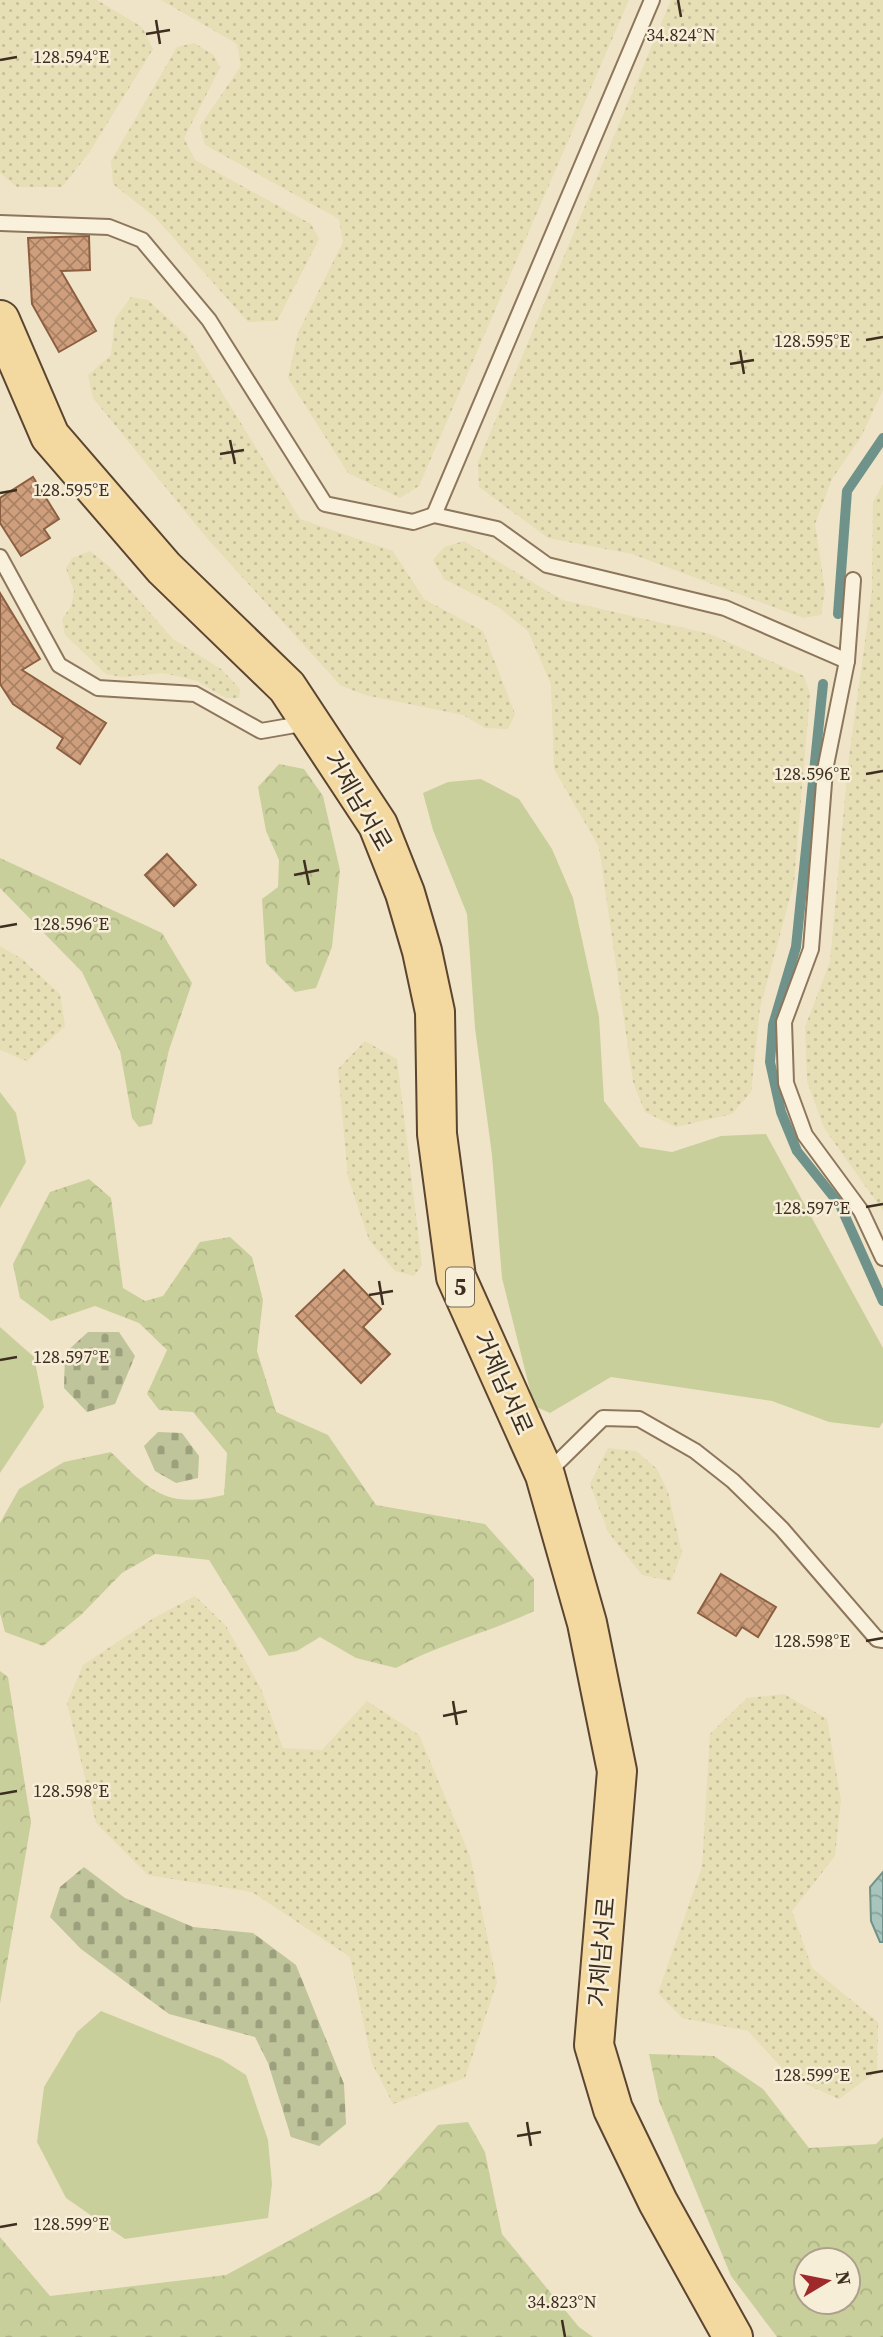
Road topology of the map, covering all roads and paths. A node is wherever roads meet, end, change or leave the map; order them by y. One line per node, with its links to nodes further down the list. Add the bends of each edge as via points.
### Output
1 (652, 0): 4 (lane)
2 (0, 223): 4 (lane, via 109,227 142,240 209,320 325,504 414,522)
3 (0, 320): 8 (main road, 거제남서로 / 5, via 50,436 164,568 287,687)
4 (434, 514): 7 (lane, via 497,529 547,565 725,608)
5 (0, 557): 8 (lane, via 59,665 98,688 195,694 261,731)
6 (853, 580): 7 (lane)
7 (847, 661): 9 (lane, via 825,770 811,949 784,1021 786,1083 805,1135 861,1211)
8 (312, 722): 10 (main road, 거제남서로 / 5, via 377,825 405,893 435,1013 437,1134 456,1277)
9 (883, 1258)
10 (545, 1475): 11 (lane, via 603,1418 639,1419 695,1451 733,1481 877,1639); 12 (main road, 거제남서로 / 5, via 587,1623 617,1771 594,2045 613,2109)
11 (883, 1640)
12 (733, 2337)

